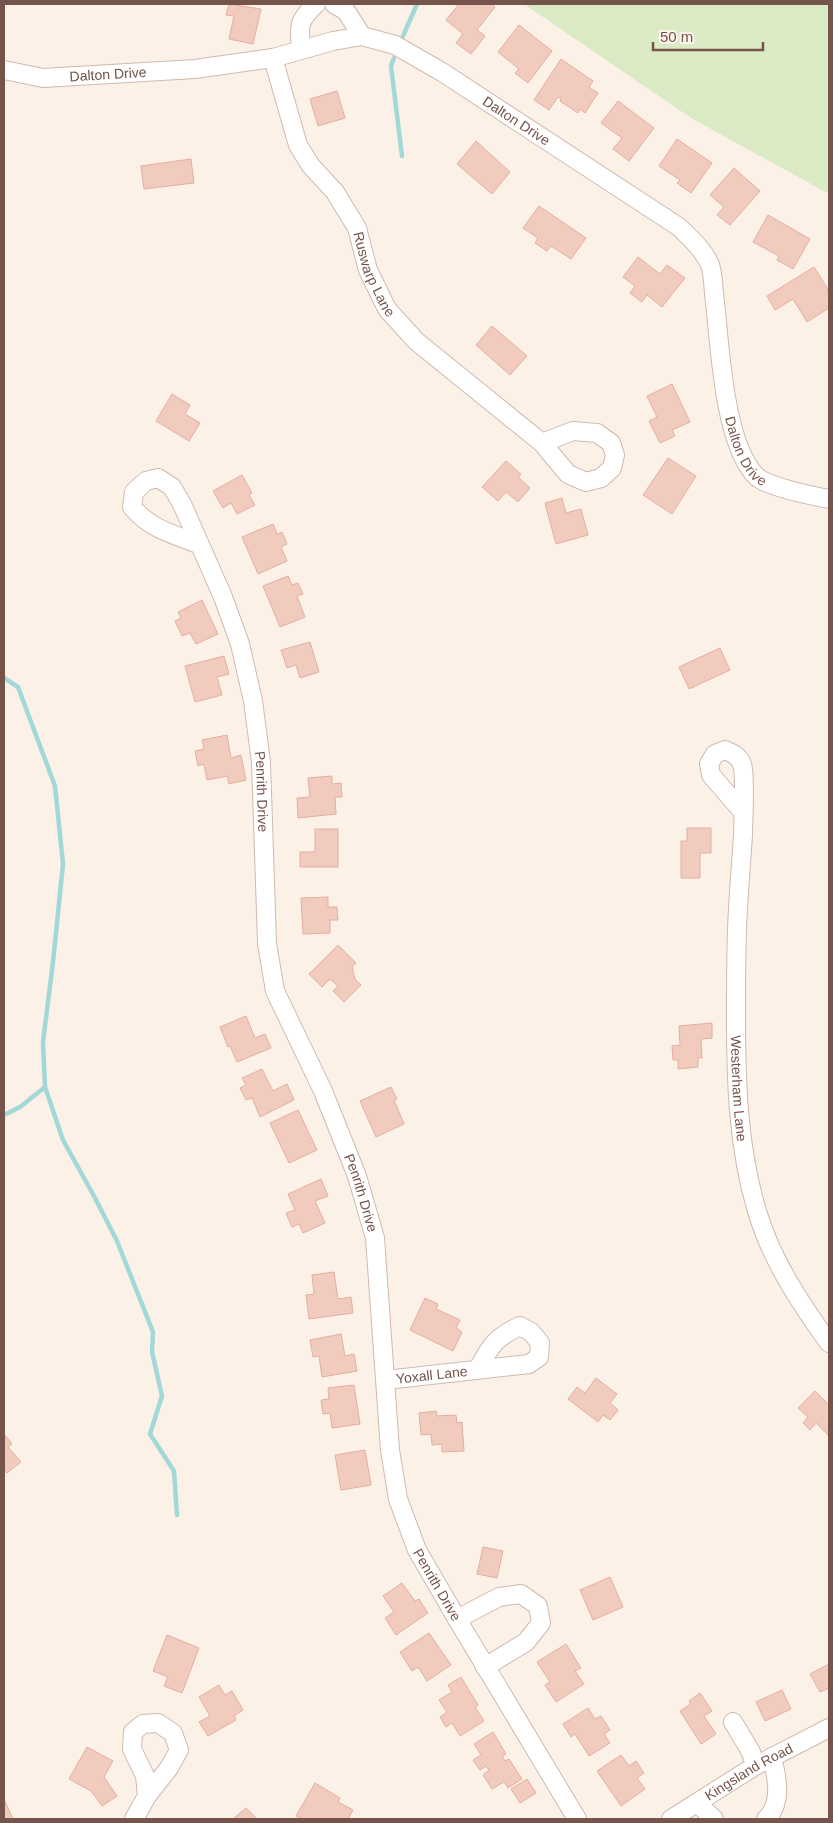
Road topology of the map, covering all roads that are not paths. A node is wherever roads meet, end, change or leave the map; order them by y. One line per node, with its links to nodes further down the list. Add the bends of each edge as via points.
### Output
1 (316, 4): 4 (street, via 305,14 299,28)
2 (334, 4): 3 (street, via 346,11)
3 (362, 36): 4 (street, Dalton Drive); 8 (street, Dalton Drive, via 395,45 442,72 679,227 699,247 710,265 729,412 744,459 758,478)
4 (301, 49): 5 (street, Dalton Drive)
5 (273, 58): 6 (street, Dalton Drive, via 195,69 43,78); 7 (street, Ruswarp Lane, via 298,145 311,166 335,192 357,228 368,270 387,309 416,341)
6 (4, 70)
7 (542, 443)
8 (829, 499)
9 (198, 544): 13 (street, Penrith Drive, via 223,597 240,644 253,701 261,762 271,977 323,1091 357,1176 375,1238)
10 (743, 812): 11 (street, Westerham Lane, via 736,1041 744,1157 757,1212 778,1263)
11 (829, 1343)
12 (478, 1369): 13 (street, Yoxall Lane)
13 (386, 1380): 14 (street, Penrith Drive, via 390,1450 398,1499 417,1550)
14 (457, 1620): 15 (street, Penrith Drive); 15 (street, via 499,1597 521,1594 538,1606 541,1622 526,1642)
15 (486, 1667): 23 (street, Penrith Drive)
16 (733, 1722): 19 (street)
17 (829, 1728): 18 (street, Kingsland Road)
18 (772, 1757): 19 (street, Kingsland Road); 26 (street, via 778,1779 777,1792 772,1814)
19 (755, 1766): 21 (street, Kingsland Road)
20 (147, 1796): 22 (street)
21 (698, 1802): 24 (street, Kingsland Road); 25 (street)
22 (134, 1819)
23 (577, 1819)
24 (671, 1819)
25 (714, 1819)
26 (766, 1819)

